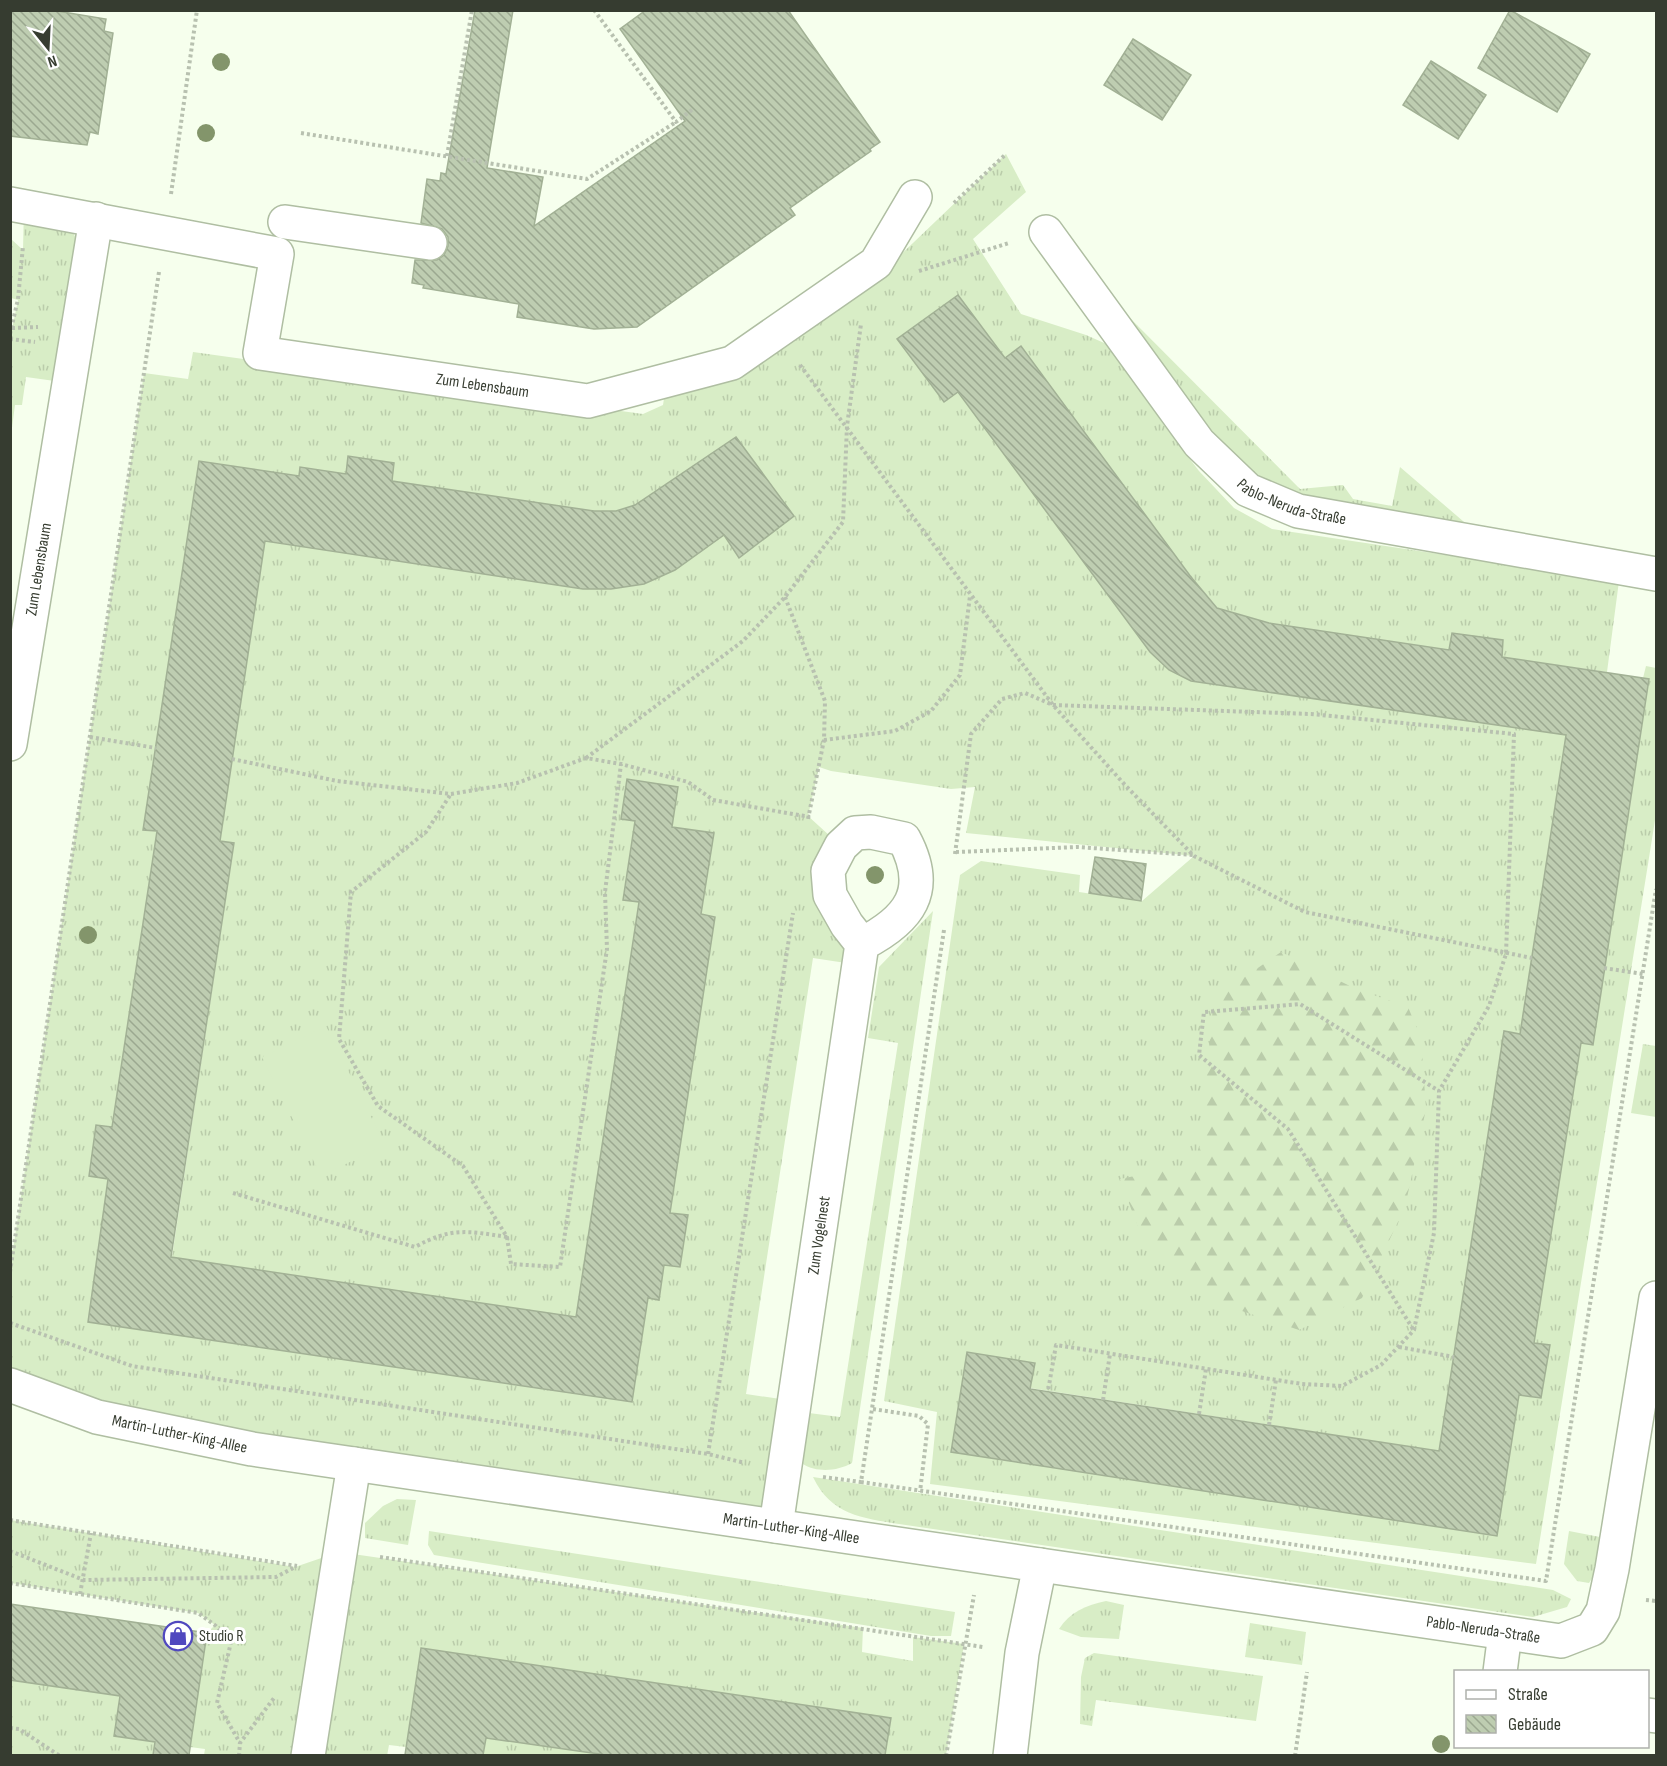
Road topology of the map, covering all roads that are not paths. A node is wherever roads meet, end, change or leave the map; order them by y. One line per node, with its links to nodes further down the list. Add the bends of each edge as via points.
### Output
1 (915, 197): 4 (street, Zum Lebensbaum, via 876,263 732,363 588,401 260,353 277,254)
2 (17, 205): 4 (street, Zum Lebensbaum)
3 (287, 212): 6 (street)
4 (96, 219): 8 (street, Zum Lebensbaum)
5 (1046, 232): 7 (street, Pablo-Neruda-Straße, via 1199,443 1248,490 1298,512)
6 (431, 233)
7 (1656, 573)
8 (10, 744)
9 (862, 944): 9 (street, via 886,932 907,912 917,882 914,857 904,839 855,833 841,846 828,871 830,895); 13 (street, Zum Vogelnest)
10 (1656, 1298): 15 (street, Pablo-Neruda-Straße, via 1603,1611 1592,1629 1561,1641)
11 (10, 1385): 12 (street, Martin-Luther-King-Allee, via 97,1417 159,1432)
12 (354, 1464): 13 (street, Martin-Luther-King-Allee); 17 (street)
13 (776, 1526): 14 (street, Martin-Luther-King-Allee)
14 (1040, 1565): 15 (street, Pablo-Neruda-Straße); 18 (street, via 1022,1653)
15 (1505, 1633): 16 (street)
16 (1500, 1670)
17 (308, 1755)
18 (1010, 1755)

